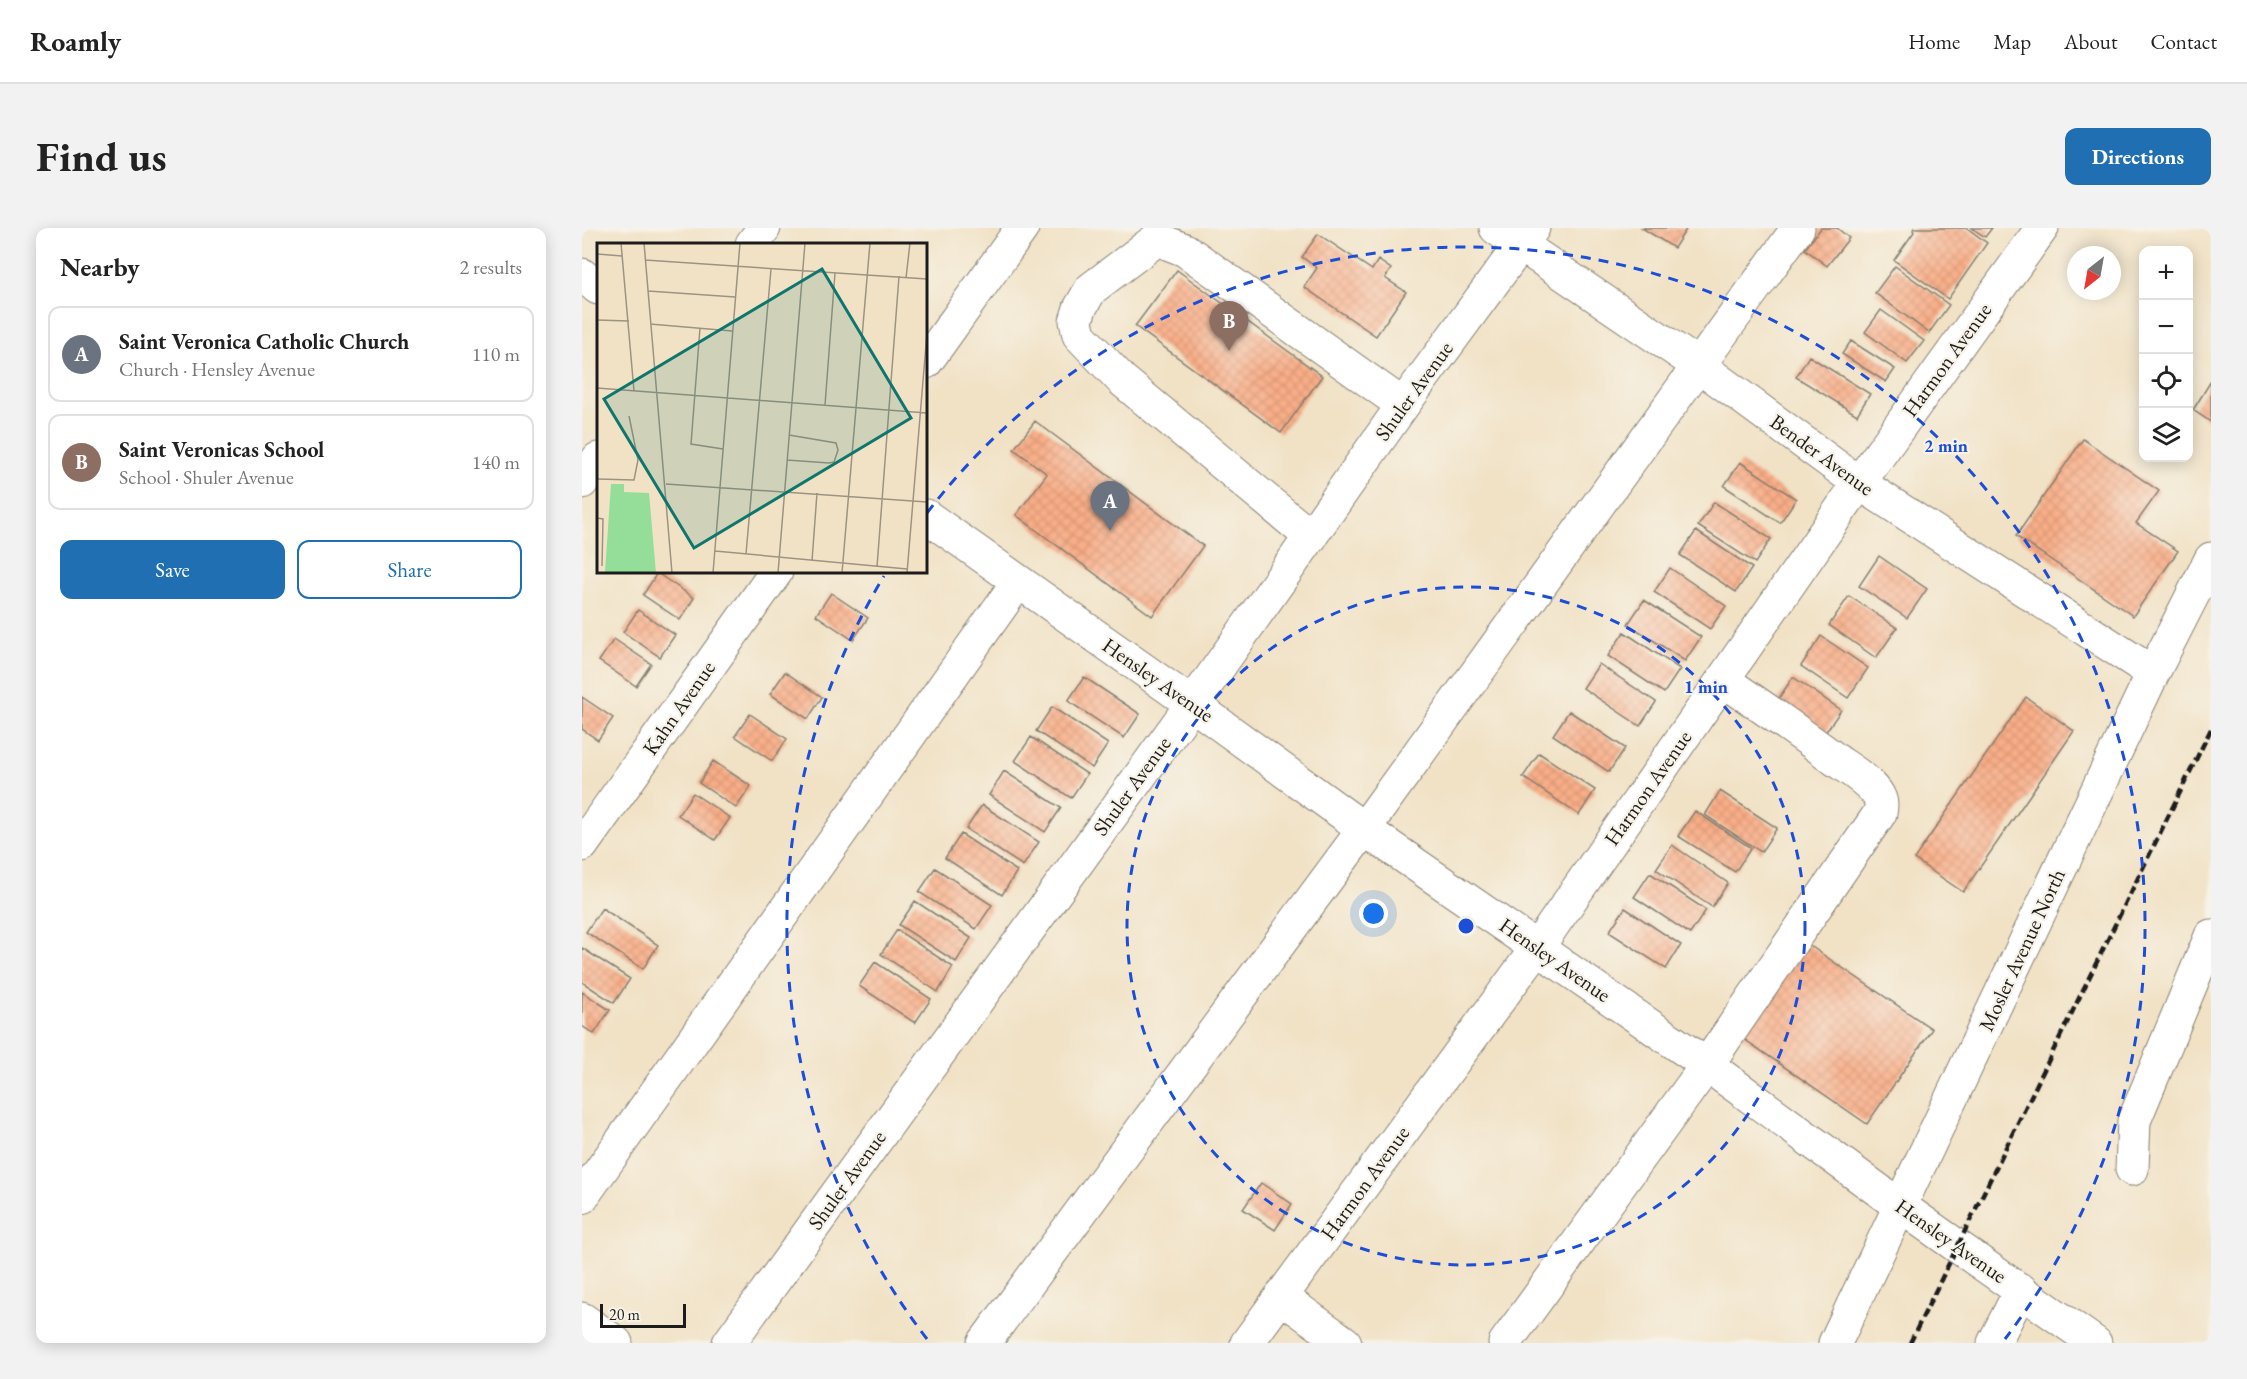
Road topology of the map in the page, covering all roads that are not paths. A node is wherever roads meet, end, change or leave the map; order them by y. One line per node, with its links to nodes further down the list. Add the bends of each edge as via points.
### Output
1 (764, 228): 6 (street)
2 (1022, 228): 9 (street)
3 (1798, 228): 10 (street)
4 (2042, 228): 14 (street, Harmon Avenue)
5 (1516, 234): 10 (street, Bender Avenue); 11 (street, Shuler Avenue)
6 (753, 243)
7 (582, 275): 8 (street)
8 (597, 287)
9 (927, 361)
10 (1698, 365): 14 (street, Bender Avenue); 23 (street)
11 (1403, 405): 16 (street, Shuler Avenue); 16 (street, via 1176,246 1157,239 1091,289 1076,321 1079,335 1122,380)
12 (597, 460): 13 (street)
13 (582, 482)
14 (1859, 483): 20 (street, Bender Avenue); 21 (street, Harmon Avenue)
15 (927, 517): 19 (street, Hensley Avenue)
16 (1311, 537): 22 (street, Shuler Avenue)
17 (2211, 559): 20 (street, Mosler Avenue North)
18 (775, 573): 24 (street, Kahn Avenue)
19 (1018, 582): 22 (street, Hensley Avenue); 29 (street)
20 (2153, 673): 30 (street, Mosler Avenue North)
21 (1723, 680): 26 (street, Harmon Avenue); 27 (street, via 1862,779 1882,804 1880,813)
22 (1192, 704): 23 (street, Hensley Avenue); 35 (street, Shuler Avenue)
23 (1364, 829): 26 (street, Hensley Avenue); 36 (street)
24 (582, 845)
25 (2211, 936): 28 (street, via 2134,1121)
26 (1538, 948): 27 (street, Hensley Avenue); 32 (street, Harmon Avenue)
27 (1707, 1065): 30 (street, Hensley Avenue); 39 (street)
28 (2132, 1169)
29 (582, 1197)
30 (1900, 1206): 31 (street, Hensley Avenue); 40 (street, Mosler Avenue North)
31 (2021, 1290): 41 (street); 42 (street, Hensley Avenue)
32 (1281, 1297): 37 (street, Harmon Avenue); 38 (street)
33 (582, 1319): 34 (street)
34 (616, 1343)
35 (729, 1343)
36 (984, 1343)
37 (1247, 1343)
38 (1345, 1343)
39 (1505, 1343)
40 (1835, 1343)
41 (1994, 1343)
42 (2095, 1343)

